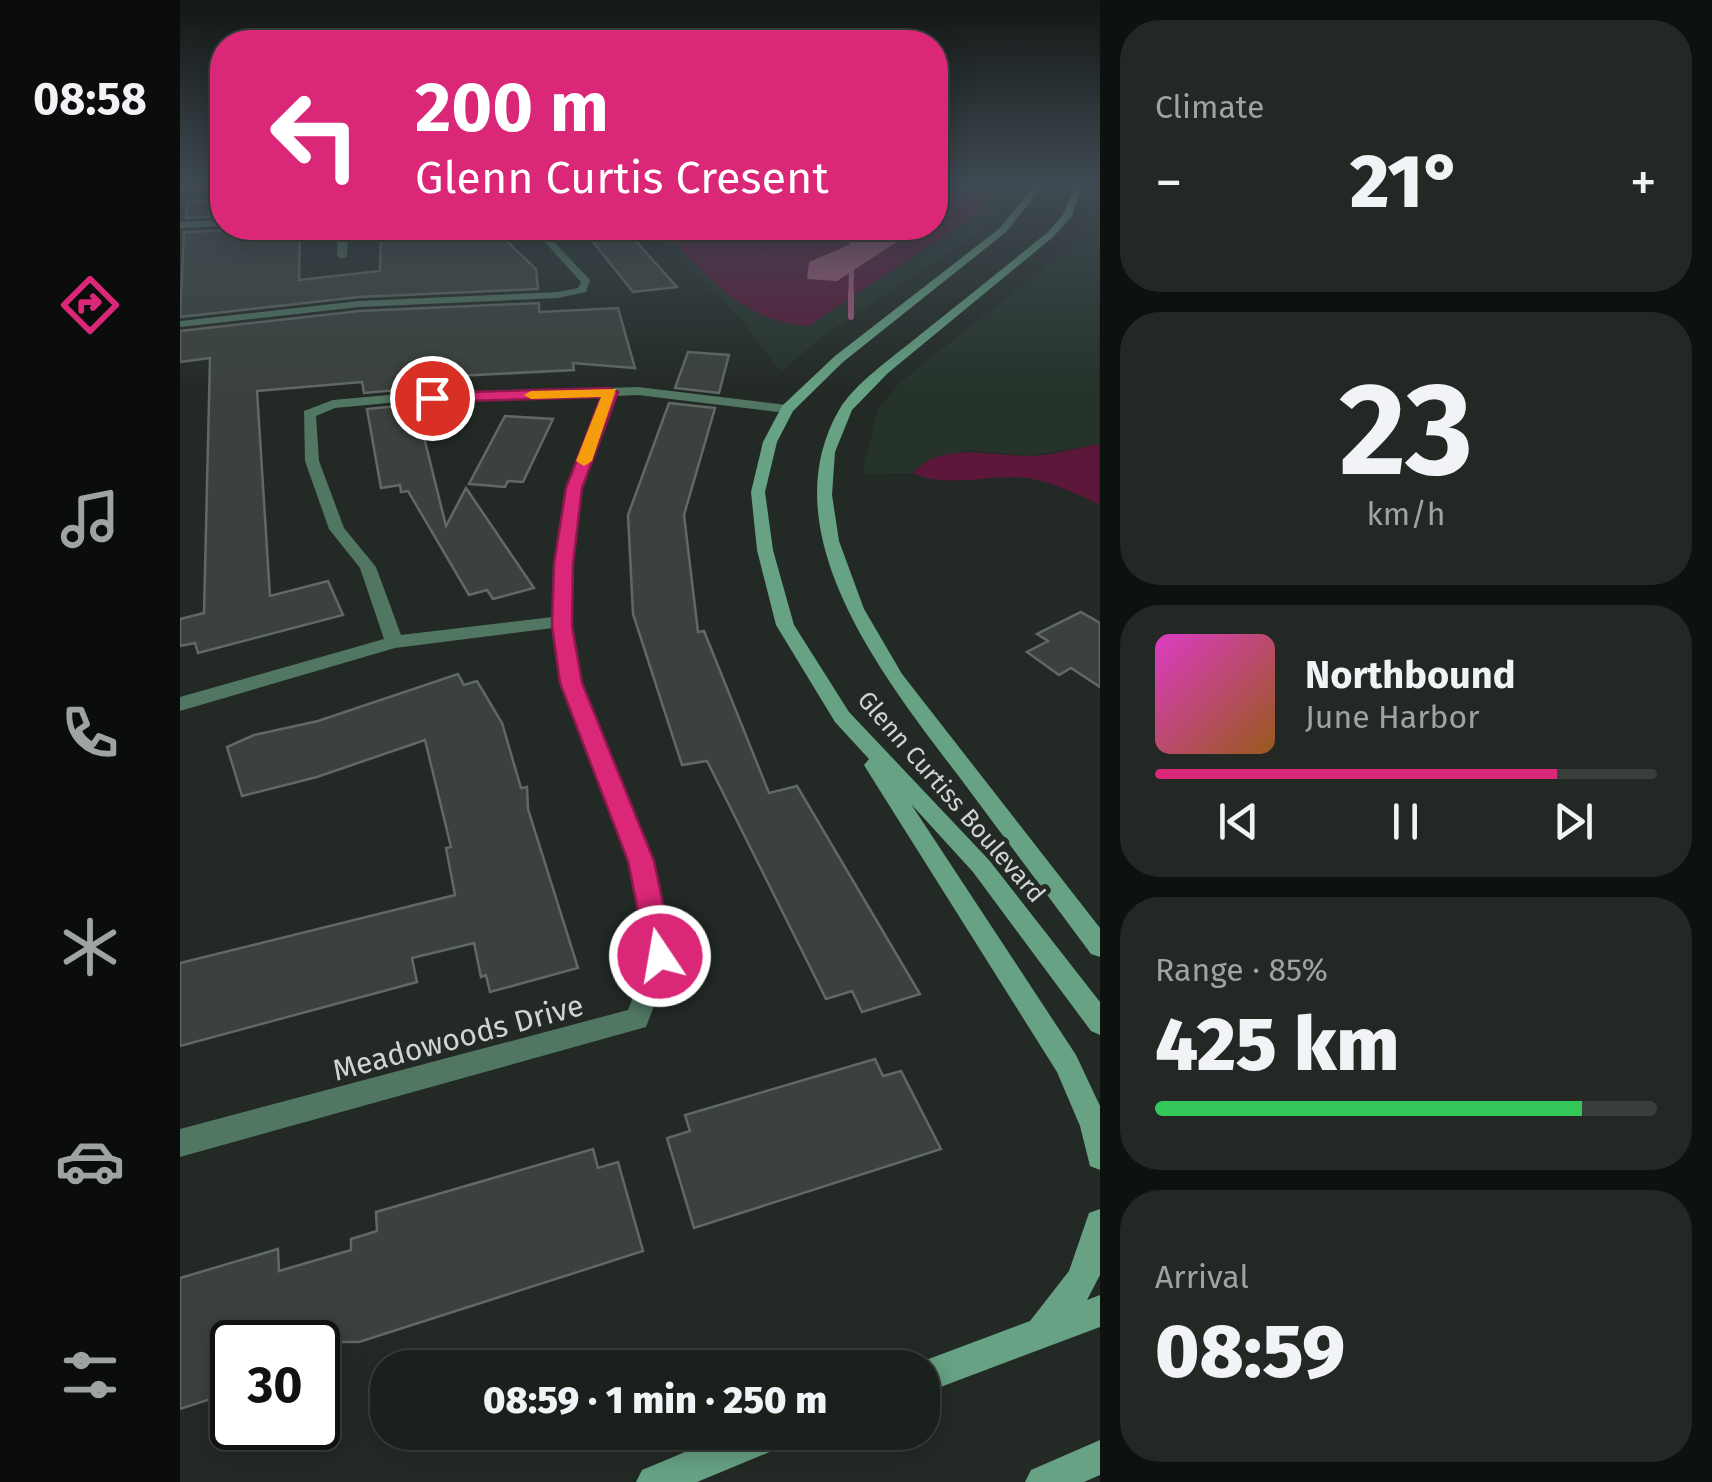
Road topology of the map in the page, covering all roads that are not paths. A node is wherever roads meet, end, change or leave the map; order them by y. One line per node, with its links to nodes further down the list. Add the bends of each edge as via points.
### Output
1 (342, 251): 5 (street)
2 (559, 251): 6 (street, via 586,282 582,290)
3 (975, 251): 8 (main road, Glenn Curtiss Boulevard)
4 (1029, 251): 13 (main road, Glenn Curtiss Boulevard, via 884,370 846,410 828,452 825,495 831,541 855,609 895,678)
5 (342, 256)
6 (180, 324)
7 (610, 392): 8 (street); 9 (street, Meadowoods Drive, via 574,488); 10 (street, via 399,398 333,404 309,414 312,461 336,529 368,567)
8 (787, 409): 12 (main road, Glenn Curtiss Boulevard, via 770,442 758,492 765,550 785,624)
9 (562, 620): 10 (street); 15 (street, Meadowoods Drive, via 571,683 641,861 660,956 638,1020)
10 (394, 642): 11 (street)
11 (180, 704)
12 (842, 717): 14 (main road, Glenn Curtiss Boulevard, via 981,866); 16 (main road, via 1068,1064)
13 (1100, 947)
14 (1100, 1023)
15 (180, 1143)
16 (1100, 1156)
17 (1100, 1224): 19 (main road, via 1093,1257 1071,1301)
18 (1100, 1311): 19 (main road)
19 (1038, 1334): 20 (main road)
20 (940, 1371)
21 (733, 1450): 23 (main road)
22 (1100, 1457): 24 (main road)
23 (654, 1482)
24 (1043, 1482)

